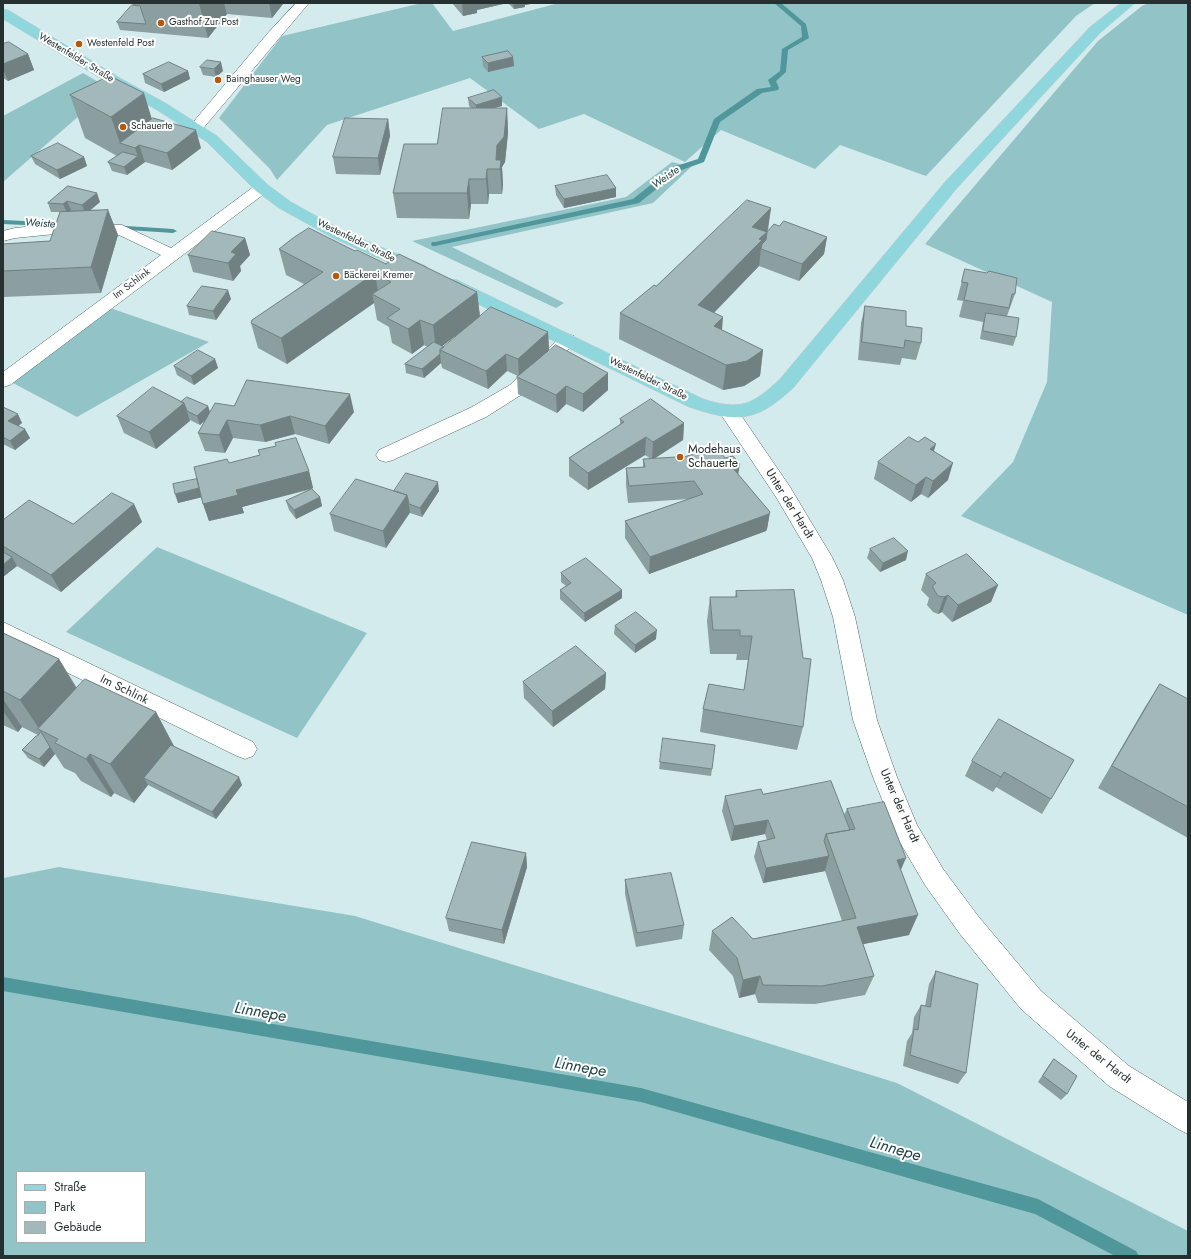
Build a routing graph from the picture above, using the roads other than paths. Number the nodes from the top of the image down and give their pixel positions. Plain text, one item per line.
1 (303, 3) edge
2 (1129, 3) edge
3 (3, 13) edge
4 (196, 129) junction
5 (262, 188) junction
6 (3, 236) edge
7 (171, 254) junction
8 (568, 340) junction
9 (3, 381) edge
10 (729, 413) junction
11 (386, 455) dead end
12 (3, 631) edge
13 (245, 749) dead end
14 (1188, 1119) edge

1 - 4 street
2 - 10 main road, Westenfelder Straße
3 - 4 main road, Westenfelder Straße
4 - 5 main road, Westenfelder Straße
5 - 7 street, Im Schlink
5 - 8 main road, Westenfelder Straße
6 - 7 street
7 - 9 street, Im Schlink
8 - 10 main road, Westenfelder Straße
8 - 11 street
10 - 14 street, Unter der Hardt
12 - 13 street, Im Schlink

